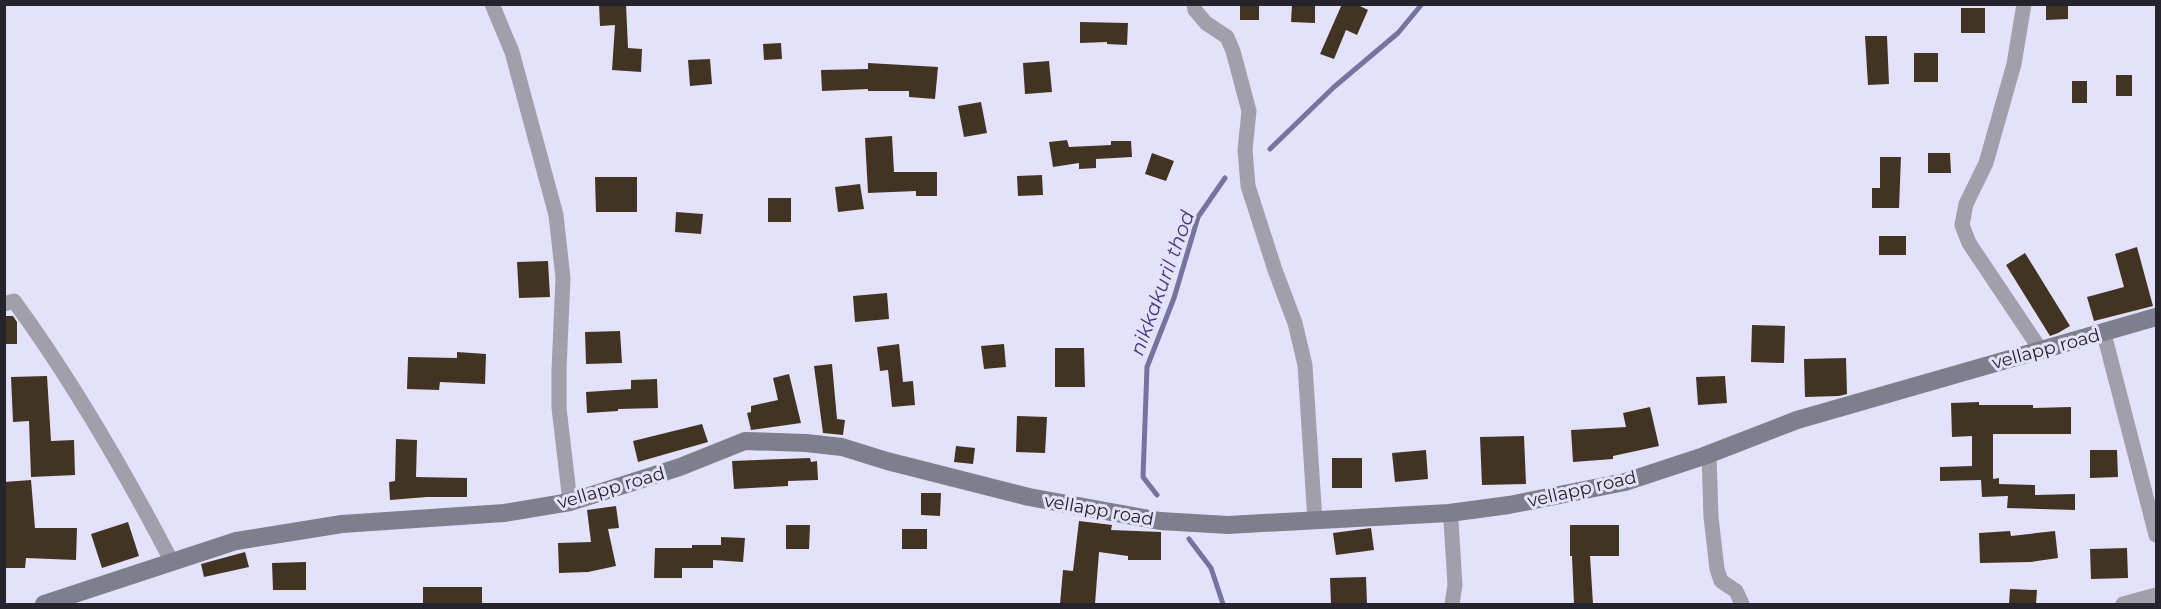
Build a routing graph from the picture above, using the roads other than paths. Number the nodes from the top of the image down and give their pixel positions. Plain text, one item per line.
1 (492, 4) edge
2 (1194, 4) edge
3 (2024, 4) edge
4 (4, 304) edge
5 (2157, 317) edge
6 (2104, 334) junction
7 (2040, 349) junction
8 (1709, 454) junction
9 (570, 502) junction
10 (1449, 513) junction
11 (1315, 521) junction
12 (2157, 535) edge
13 (172, 562) junction
14 (2157, 595) edge
15 (44, 604) edge
16 (1452, 604) edge
17 (1742, 604) edge
18 (2123, 604) edge

1 - 9 street
2 - 11 street
3 - 7 street
4 - 13 street
5 - 6 main road, vellapp road
6 - 7 main road, vellapp road
6 - 12 street
7 - 8 main road, vellapp road
8 - 10 main road, vellapp road
8 - 17 street
9 - 11 main road, vellapp road
9 - 13 main road, vellapp road
10 - 11 main road, vellapp road
10 - 16 street
13 - 15 main road, vellapp road
14 - 18 street

